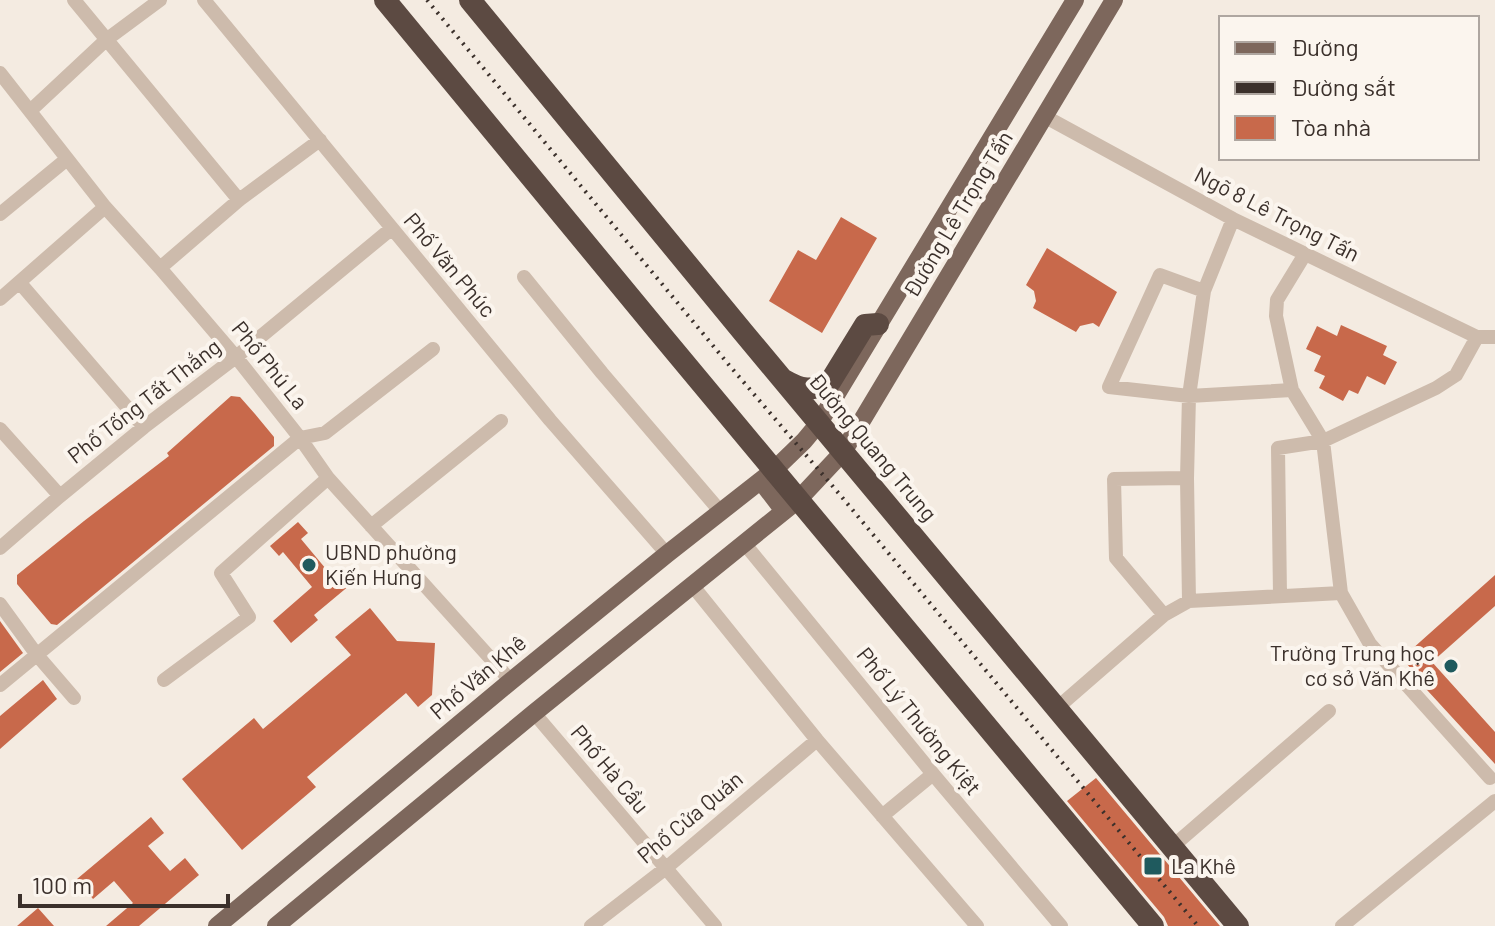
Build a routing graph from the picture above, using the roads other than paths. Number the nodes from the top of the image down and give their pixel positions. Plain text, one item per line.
1 (74, 0) edge
2 (160, 0) edge
3 (204, 0) edge
4 (385, 0) edge
5 (470, 0) edge
6 (1075, 0) edge
7 (1114, 0) edge
8 (106, 40) junction
9 (0, 73) edge
10 (30, 111) junction
11 (1044, 116) junction
12 (320, 140) junction
13 (67, 159) junction
14 (239, 200) junction
15 (105, 207) junction
16 (0, 214) edge
17 (1233, 219) junction
18 (391, 229) junction
19 (1305, 254) junction
20 (160, 268) junction
21 (524, 277) dead end
22 (20, 283) junction
23 (1204, 291) junction
24 (0, 299) edge
25 (878, 324) junction
26 (1477, 337) junction
27 (1495, 337) edge
28 (433, 349) dead end
29 (236, 357) junction
30 (781, 378) junction
31 (1292, 390) junction
32 (1189, 396) junction
33 (831, 403) junction
34 (501, 421) dead end
35 (819, 423) junction
36 (859, 424) junction
37 (144, 427) junction
38 (0, 429) edge
39 (300, 438) junction
40 (1323, 441) junction
41 (843, 452) junction
42 (767, 475) junction
43 (328, 478) junction
44 (1187, 478) junction
45 (60, 496) junction
46 (791, 506) junction
47 (720, 511) junction
48 (371, 526) junction
49 (744, 543) junction
50 (0, 548) edge
51 (667, 554) junction
52 (692, 585) junction
53 (1341, 593) junction
54 (1280, 595) junction
55 (1189, 601) junction
56 (0, 604) edge
57 (1164, 615) junction
58 (37, 655) junction
59 (164, 680) dead end
60 (511, 681) junction
61 (0, 685) edge
62 (74, 698) dead end
63 (1057, 708) junction
64 (1329, 711) dead end
65 (534, 713) junction
66 (817, 740) junction
67 (933, 774) junction
68 (1490, 778) dead end
69 (1495, 801) edge
70 (882, 816) junction
71 (1172, 847) junction
72 (666, 868) junction
73 (280, 925) edge
74 (217, 926) edge
75 (591, 926) edge
76 (715, 926) edge
77 (977, 926) edge
78 (1061, 926) edge
79 (1153, 926) edge
80 (1238, 926) edge
81 (1342, 926) edge

1 - 8 street
2 - 8 street
3 - 12 street, Phố Văn Phúc
4 - 42 highway
5 - 30 highway, Đường Quang Trung
6 - 25 main road, Đường Lê Trọng Tấn
7 - 11 main road, Đường Lê Trọng Tấn
8 - 10 street
8 - 14 street
9 - 10 street, Phố Phú La
10 - 13 street, Phố Phú La
11 - 17 street, Ngõ 8 Lê Trọng Tấn
11 - 36 main road, Đường Lê Trọng Tấn
12 - 14 street
12 - 18 street, Phố Văn Phúc
13 - 15 street, Phố Phú La
13 - 16 street
14 - 20 street
15 - 20 street, Phố Phú La
15 - 22 street
17 - 19 street, Ngõ 8 Lê Trọng Tấn
17 - 23 street
18 - 29 street, Phố Tống Tất Thắng
18 - 51 street, Phố Văn Phúc
19 - 26 street, Ngõ 8 Lê Trọng Tấn
19 - 31 street
20 - 29 street, Phố Phú La
21 - 47 street
22 - 24 street
22 - 37 street
23 - 32 street
23 - 32 street
25 - 30 highway
25 - 33 main road, Đường Lê Trọng Tấn
26 - 27 street, Ngõ 8 Lê Trọng Tấn
26 - 40 street
28 - 39 street
29 - 37 street, Phố Tống Tất Thắng
29 - 39 street, Phố Phú La
30 - 35 highway, Đường Quang Trung
31 - 32 street
31 - 40 street
32 - 44 street
33 - 35 main road, Đường Lê Trọng Tấn
33 - 36 main road
34 - 48 street
35 - 41 highway, Đường Quang Trung
35 - 42 main road, Đường Lê Trọng Tấn
36 - 41 main road, Đường Lê Trọng Tấn
37 - 45 street, Phố Tống Tất Thắng
38 - 45 street
39 - 43 street, Phố Phú La
39 - 58 street
40 - 53 street
40 - 54 street
41 - 46 main road, Đường Lê Trọng Tấn
41 - 63 highway, Đường Quang Trung
42 - 46 highway
42 - 47 main road, Phố Văn Khê
43 - 48 street, Phố Phú La
43 - 59 street
44 - 55 street
44 - 57 street
45 - 50 street, Phố Tống Tất Thắng
46 - 49 main road
46 - 79 highway
47 - 51 main road, Phố Văn Khê
48 - 60 street, Phố Phú La
49 - 52 main road
49 - 67 street, Phố Lý Thường Kiệt
51 - 60 main road, Phố Văn Khê
52 - 65 main road
52 - 66 street
53 - 54 street
53 - 68 street
54 - 55 street
55 - 57 street
56 - 58 street
57 - 63 street
58 - 61 street
58 - 62 street
60 - 74 main road, Phố Văn Khê
63 - 71 highway, Đường Quang Trung
64 - 71 street
65 - 72 street, Phố Hà Cầu
65 - 73 main road
66 - 70 street
66 - 72 street, Phố Cửa Quán
67 - 70 street
67 - 78 street, Phố Lý Thường Kiệt
69 - 81 street
70 - 77 street
71 - 80 highway, Đường Quang Trung
72 - 75 street, Phố Cửa Quán
72 - 76 street, Phố Hà Cầu

